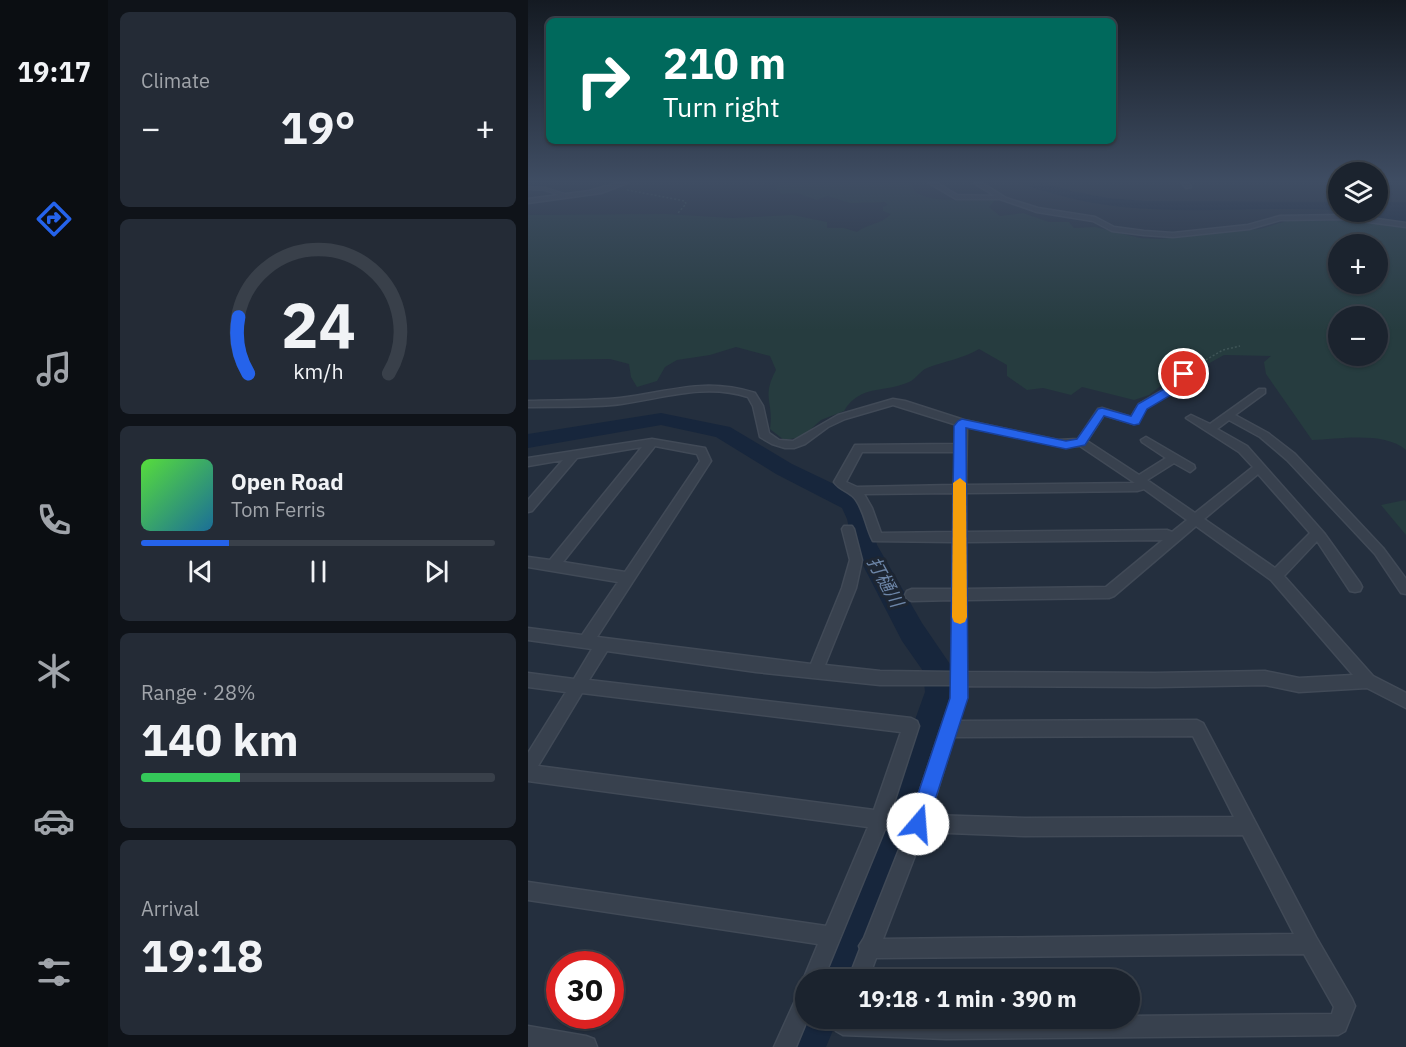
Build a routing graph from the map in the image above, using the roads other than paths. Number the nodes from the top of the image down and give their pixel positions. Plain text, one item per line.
1 (1135, 232) edge
2 (1191, 232) edge
3 (1184, 374) road end
4 (1262, 391) dead end
5 (528, 404) edge
6 (1229, 416) junction
7 (1191, 418) dead end
8 (962, 423) junction
9 (1210, 429) junction
10 (1146, 440) dead end
11 (652, 442) junction
12 (1081, 442) junction
13 (960, 448) junction
14 (575, 453) junction
15 (1173, 458) junction
16 (528, 462) edge
17 (1190, 468) dead end
18 (1260, 469) junction
19 (1142, 482) junction
20 (960, 489) junction
21 (856, 492) junction
22 (528, 508) edge
23 (1194, 521) junction
24 (848, 529) dead end
25 (1320, 536) junction
26 (960, 538) junction
27 (1174, 538) junction
28 (528, 562) edge
29 (553, 566) junction
30 (1276, 576) junction
31 (628, 578) junction
32 (1355, 587) dead end
33 (1406, 589) edge
34 (912, 595) dead end
35 (959, 595) junction
36 (528, 634) edge
37 (586, 641) junction
38 (604, 644) junction
39 (815, 671) junction
40 (528, 680) edge
41 (955, 680) junction
42 (1368, 681) junction
43 (578, 685) junction
44 (1406, 701) edge
45 (950, 729) junction
46 (528, 768) edge
47 (528, 773) edge
48 (884, 820) junction
49 (912, 824) junction
50 (1248, 826) junction
51 (528, 891) edge
52 (831, 936) junction
53 (1309, 944) junction
54 (869, 946) junction
55 (818, 969) edge
56 (862, 969) edge
57 (795, 1024) edge
58 (1140, 1026) edge
59 (528, 1037) edge
60 (586, 1047) edge
61 (785, 1047) edge

1 - 2 street
3 - 12 street
4 - 6 street
5 - 8 street
6 - 9 street
6 - 33 street
7 - 9 street
8 - 12 street
8 - 13 street
9 - 18 street
10 - 15 street
11 - 14 street
11 - 29 street
11 - 31 street
12 - 19 street
13 - 20 street
13 - 21 street
14 - 16 street
14 - 22 street
15 - 17 street
15 - 19 street
18 - 23 street
18 - 25 street
19 - 20 street
19 - 23 street
20 - 21 street
20 - 26 street
21 - 26 street
23 - 27 street
23 - 30 street
24 - 39 street
25 - 30 street
25 - 32 street
26 - 27 street
26 - 35 street
27 - 35 street
28 - 29 street
29 - 31 street
30 - 42 street
31 - 37 street
34 - 35 street
35 - 41 street
36 - 37 street
37 - 38 street
38 - 39 street
38 - 43 street
39 - 41 street
40 - 43 street
41 - 42 street
41 - 45 street
42 - 44 street
43 - 46 street
43 - 48 street
45 - 49 street
45 - 50 street
47 - 48 street
48 - 49 street
48 - 52 street
49 - 50 street
49 - 54 street
50 - 53 street
51 - 52 street
52 - 55 street
53 - 54 street
53 - 58 street
54 - 56 street
57 - 61 street
59 - 60 street

